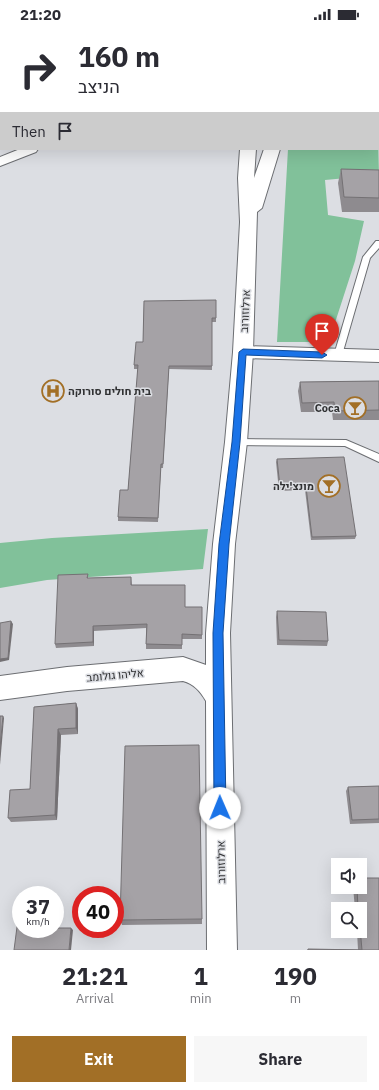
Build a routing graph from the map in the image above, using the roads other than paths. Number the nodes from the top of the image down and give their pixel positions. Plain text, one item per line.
1 (29, 150) edge
2 (248, 150) edge
3 (272, 150) edge
4 (0, 162) edge
5 (249, 222) junction
6 (379, 243) edge
7 (243, 352) junction
8 (338, 355) junction
9 (379, 356) edge
10 (236, 442) junction
11 (379, 458) edge
12 (218, 633) junction
13 (183, 669) junction
14 (0, 688) edge
15 (218, 698) junction
16 (222, 950) edge

1 - 4 street
2 - 5 street, ארלוזורוב
3 - 5 street, ארלוזורוב
5 - 7 street, ארלוזורוב
6 - 8 lane
7 - 8 street
7 - 10 street, ארלוזורוב
8 - 9 street
10 - 11 lane
10 - 12 street, ארלוזורוב
12 - 13 street
12 - 15 street, ארלוזורוב
13 - 14 street, אליהו גולומב
13 - 15 street, אליהו גולומב
15 - 16 street, ארלוזורוב

